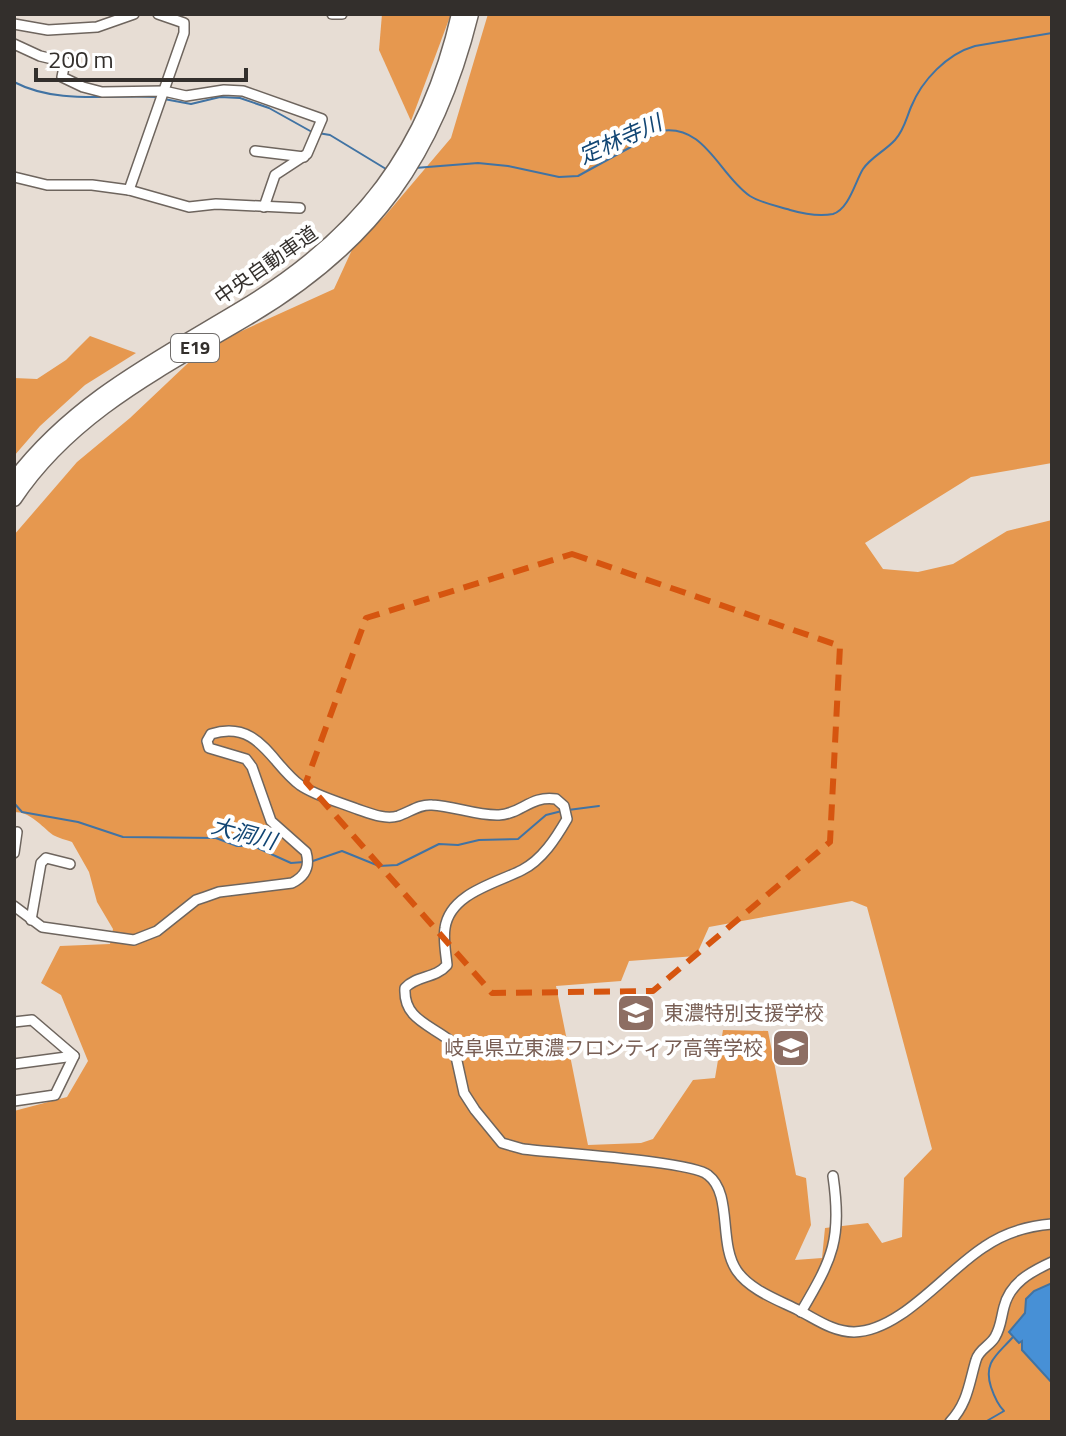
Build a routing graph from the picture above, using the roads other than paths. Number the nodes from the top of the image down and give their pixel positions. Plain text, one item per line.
1 (134, 14) edge
2 (158, 14) edge
3 (332, 14) edge
4 (342, 14) edge
5 (459, 14) edge
6 (471, 14) edge
7 (14, 24) edge
8 (14, 44) edge
9 (164, 91) junction
10 (424, 131) junction
11 (255, 151) dead end
12 (304, 157) junction
13 (14, 177) edge
14 (129, 190) junction
15 (380, 201) junction
16 (264, 207) junction
17 (300, 208) dead end
18 (14, 480) edge
19 (14, 499) edge
20 (17, 832) dead end
21 (14, 853) edge
22 (70, 864) dead end
23 (14, 906) edge
24 (31, 920) junction
25 (14, 1022) edge
26 (74, 1056) junction
27 (14, 1064) edge
28 (14, 1101) edge
29 (833, 1176) dead end
30 (1052, 1224) edge
31 (1052, 1262) edge
32 (801, 1312) junction
33 (950, 1422) edge

1 - 7 street
2 - 9 street
3 - 4 street
5 - 10 highway, 中央自動車道 / E19
6 - 10 highway, 中央自動車道 / E19
8 - 9 street
9 - 12 street
9 - 14 street
10 - 15 highway, 中央自動車道 / E19
11 - 12 street
12 - 16 street
13 - 14 street
14 - 16 street
15 - 18 highway, 中央自動車道 / E19
15 - 19 highway, 中央自動車道 / E19
16 - 17 street
20 - 21 street
22 - 24 street
23 - 24 street
24 - 32 street
25 - 26 street
26 - 27 street
26 - 28 street
29 - 32 street
30 - 32 street
31 - 33 street

